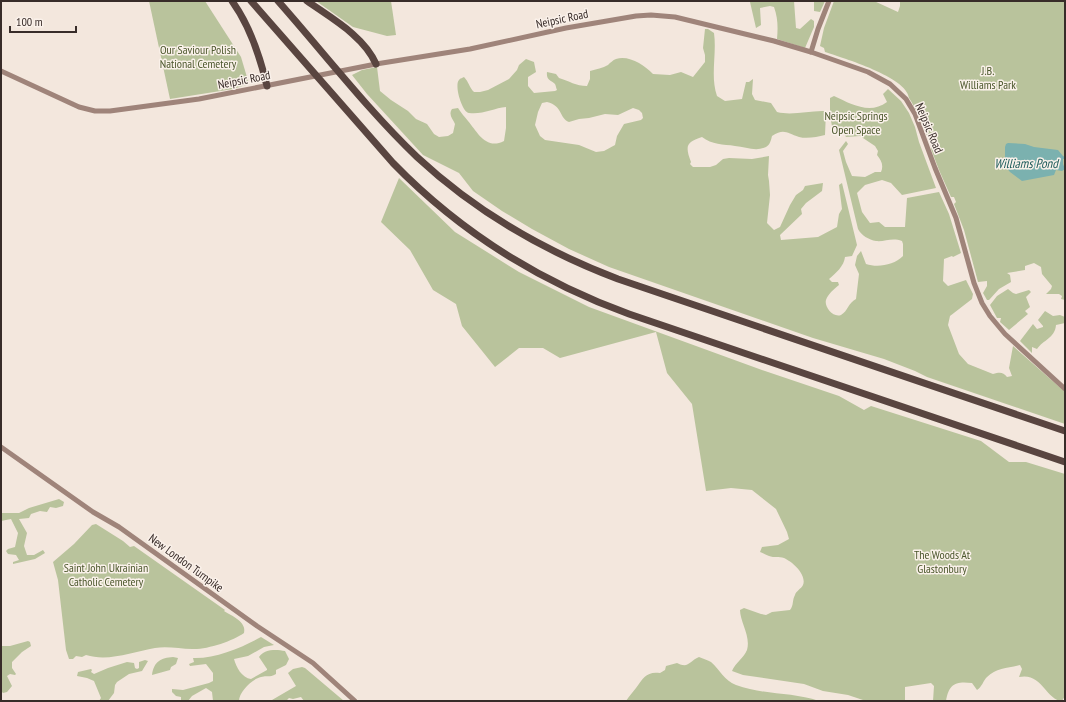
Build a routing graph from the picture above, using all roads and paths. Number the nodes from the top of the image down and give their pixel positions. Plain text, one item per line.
1 (232, 1) edge
2 (251, 1) edge
3 (278, 1) edge
4 (307, 1) edge
5 (828, 1) edge
6 (811, 52) junction
7 (376, 64) junction
8 (1, 71) edge
9 (267, 86) junction
10 (1065, 389) edge
11 (1065, 431) edge
12 (1, 447) edge
13 (1065, 462) edge
14 (355, 701) edge

1 - 9 highway
2 - 13 highway
3 - 11 highway
4 - 7 highway
5 - 6 street
6 - 7 street, Neipsic Road
6 - 10 street, Neipsic Road
7 - 9 street, Neipsic Road
8 - 9 street, Neipsic Road
12 - 14 street, New London Turnpike

